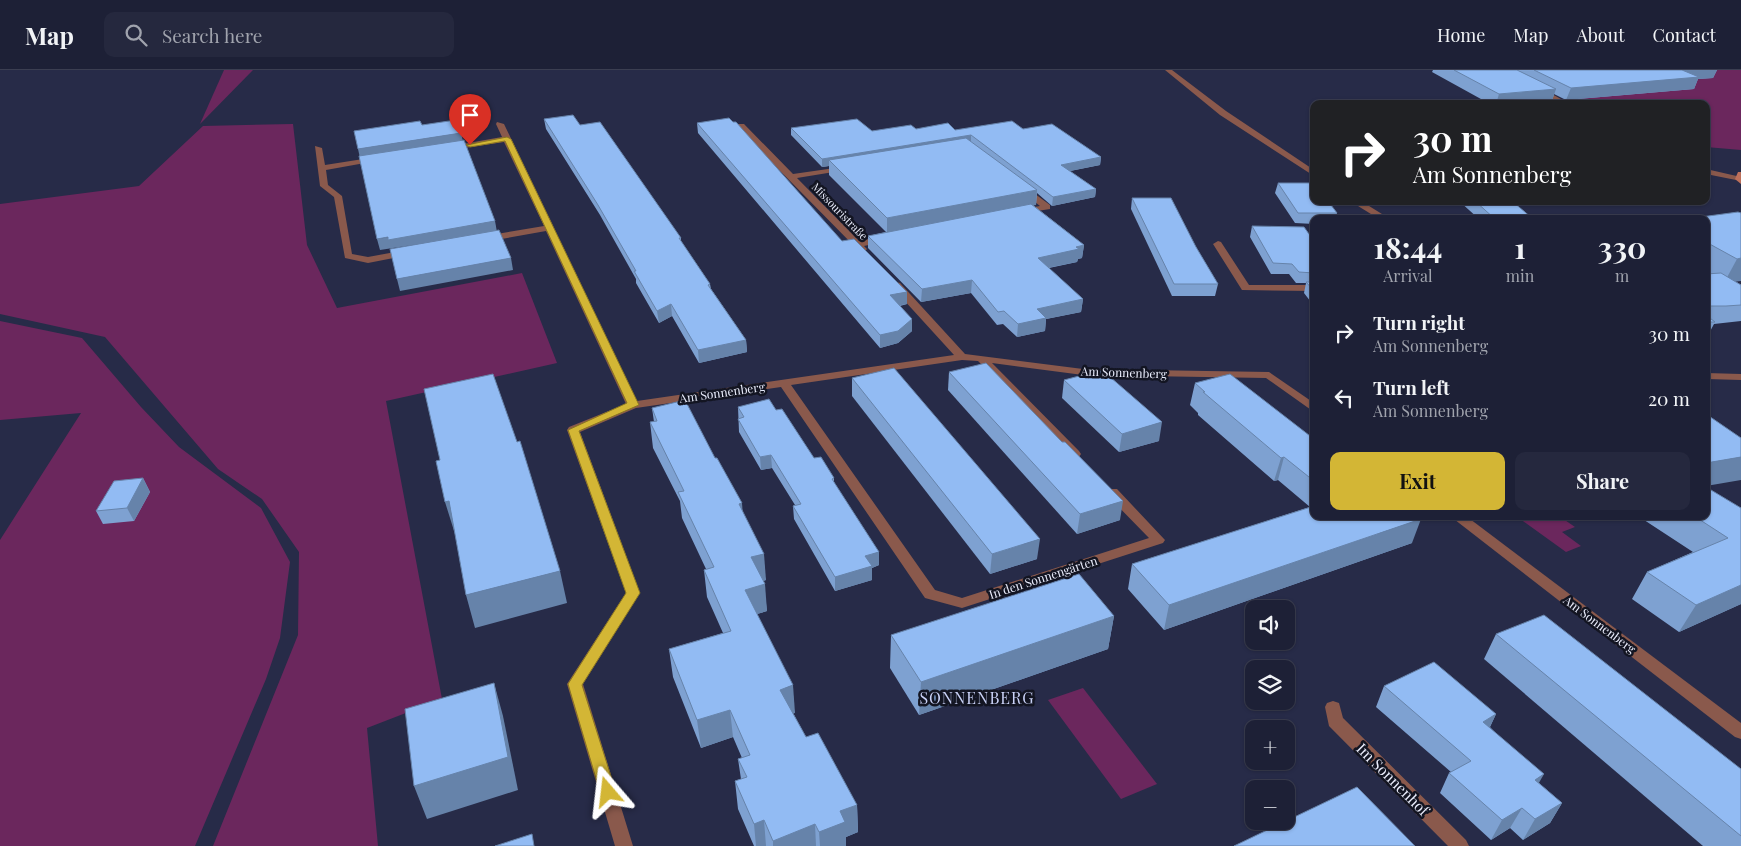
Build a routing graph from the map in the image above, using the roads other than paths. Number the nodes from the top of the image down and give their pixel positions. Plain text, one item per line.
1 (1168, 70) edge
2 (1529, 85) edge
3 (1559, 100) edge
4 (500, 124) dead end
5 (741, 126) edge
6 (507, 139) junction
7 (318, 148) dead end
8 (439, 150) edge
9 (390, 157) edge
10 (854, 166) edge
11 (321, 168) junction
12 (1310, 171) edge
13 (1710, 172) edge
14 (791, 177) junction
15 (1740, 178) edge
16 (1017, 184) edge
17 (1361, 205) edge
18 (1010, 214) edge
19 (1379, 215) edge
20 (549, 228) junction
21 (895, 236) edge
22 (476, 241) edge
23 (857, 244) junction
24 (1218, 244) dead end
25 (417, 252) edge
26 (870, 258) edge
27 (890, 278) edge
28 (1310, 288) edge
29 (962, 357) junction
30 (981, 358) junction
31 (1710, 376) edge
32 (1741, 377) edge
33 (784, 383) junction
34 (633, 405) junction
35 (1310, 406) edge
36 (1085, 464) edge
37 (1106, 486) edge
38 (1463, 520) edge
39 (1333, 708) dead end
40 (1741, 732) edge
41 (624, 846) edge
42 (1460, 846) edge

1 - 12 street
2 - 3 street
4 - 6 street
5 - 14 street, Missouristraße
6 - 8 street
6 - 20 street
7 - 11 street
9 - 11 street
10 - 14 street
11 - 25 street
13 - 15 street
14 - 23 street, Missouristraße
16 - 18 street
17 - 19 street
20 - 22 street
20 - 34 street
21 - 23 street
23 - 26 street, Missouristraße
24 - 28 street
27 - 29 street
29 - 30 street, Am Sonnenberg
29 - 33 street, Am Sonnenberg
30 - 35 street, Am Sonnenberg
30 - 36 street
31 - 32 street
33 - 34 street, Am Sonnenberg
33 - 37 street, In den Sonnengärten
34 - 41 street, Am Sonnenberg
38 - 40 street, Am Sonnenberg
39 - 42 street, Im Sonnenhof

